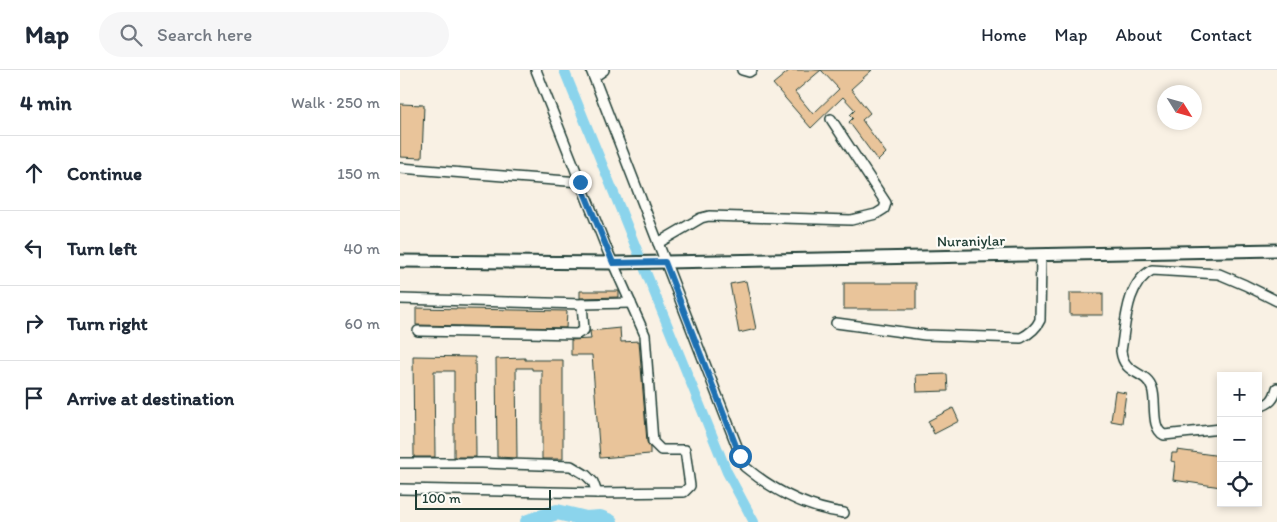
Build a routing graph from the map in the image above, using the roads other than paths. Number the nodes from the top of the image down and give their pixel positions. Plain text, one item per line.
1 (536, 70) edge
2 (604, 70) edge
3 (742, 70) edge
4 (752, 70) edge
5 (593, 73) edge
6 (831, 119) dead end
7 (400, 168) edge
8 (580, 182) junction
9 (658, 243) junction
10 (1277, 250) edge
11 (1041, 255) junction
12 (400, 261) edge
13 (665, 262) junction
14 (613, 263) junction
15 (400, 299) edge
16 (1277, 301) edge
17 (631, 303) junction
18 (582, 304) junction
19 (836, 323) dead end
20 (418, 331) dead end
21 (1277, 388) edge
22 (1262, 406) edge
23 (1217, 429) edge
24 (400, 463) edge
25 (400, 489) edge
26 (596, 493) junction
27 (844, 513) dead end

1 - 8 street
2 - 5 street
3 - 4 street
5 - 9 street
6 - 9 street
7 - 8 street
8 - 14 street
9 - 13 street
10 - 11 main road, Nuraniylar
11 - 13 main road, Nuraniylar
11 - 19 street
12 - 14 main road, Nuraniylar
13 - 14 main road, Nuraniylar
13 - 27 street
14 - 17 street
15 - 18 street
16 - 23 street
17 - 18 street
17 - 26 street
18 - 20 street
21 - 22 street
24 - 26 street
25 - 26 street

